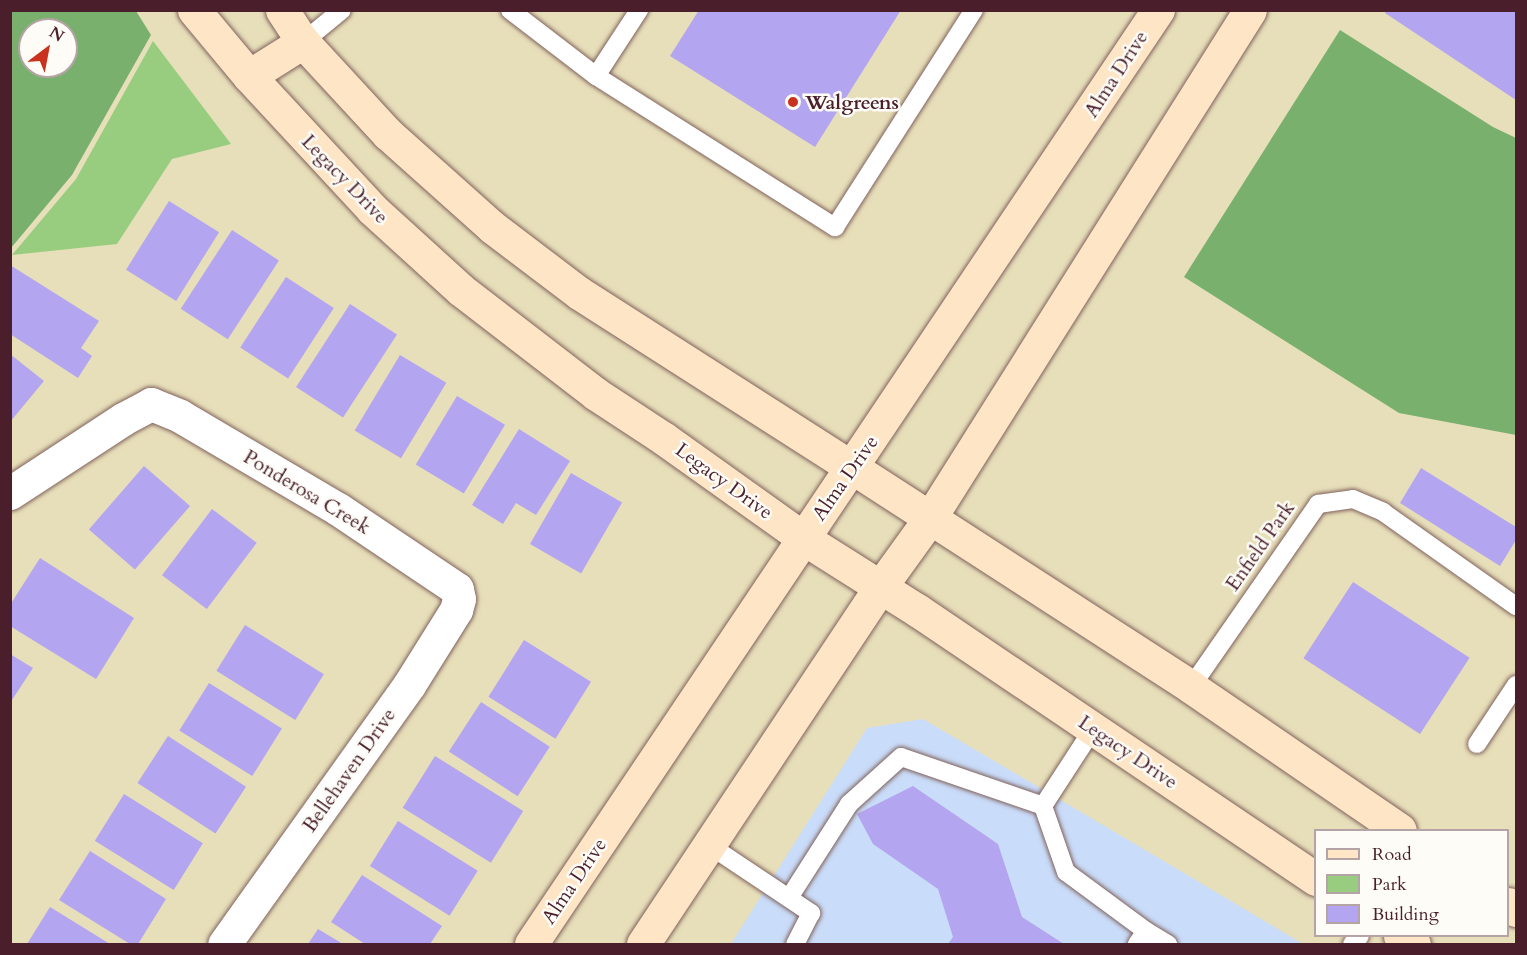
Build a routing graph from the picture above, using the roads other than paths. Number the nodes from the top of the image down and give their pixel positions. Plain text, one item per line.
1 (194, 10) edge
2 (282, 10) edge
3 (342, 10) edge
4 (510, 10) edge
5 (639, 10) edge
6 (974, 10) edge
7 (1158, 10) edge
8 (1250, 10) edge
9 (303, 42) junction
10 (249, 76) junction
11 (596, 76) junction
12 (854, 468) junction
13 (10, 494) edge
14 (930, 518) junction
15 (803, 538) junction
16 (881, 586) junction
17 (457, 589) joint
18 (1516, 606) edge
19 (1516, 685) edge
20 (1191, 687) junction
21 (1093, 729) junction
22 (1477, 744) dead end
23 (1043, 806) junction
24 (1397, 829) edge
25 (709, 845) junction
26 (1314, 878) edge
27 (789, 898) junction
28 (1142, 938) edge
29 (225, 945) edge
30 (531, 945) edge
31 (643, 945) edge
32 (795, 945) edge
33 (1168, 945) edge

1 - 10 main road, Legacy Drive
2 - 9 main road
3 - 9 lane
4 - 11 lane
5 - 11 lane
6 - 11 lane
7 - 12 main road, Alma Drive
8 - 14 main road
9 - 10 main road
9 - 12 main road
10 - 15 main road, Legacy Drive
12 - 14 main road
12 - 15 main road, Alma Drive
13 - 17 street, Ponderosa Creek
14 - 16 main road
14 - 20 main road
15 - 16 main road, Legacy Drive
15 - 30 main road, Alma Drive
16 - 21 main road, Legacy Drive
16 - 25 main road
17 - 29 street, Bellehaven Drive
18 - 20 lane, Enfield Park
19 - 22 lane
20 - 24 main road
21 - 23 lane
21 - 26 main road, Legacy Drive
23 - 27 lane
23 - 28 lane
25 - 27 lane
25 - 31 main road
27 - 32 lane
28 - 33 lane

